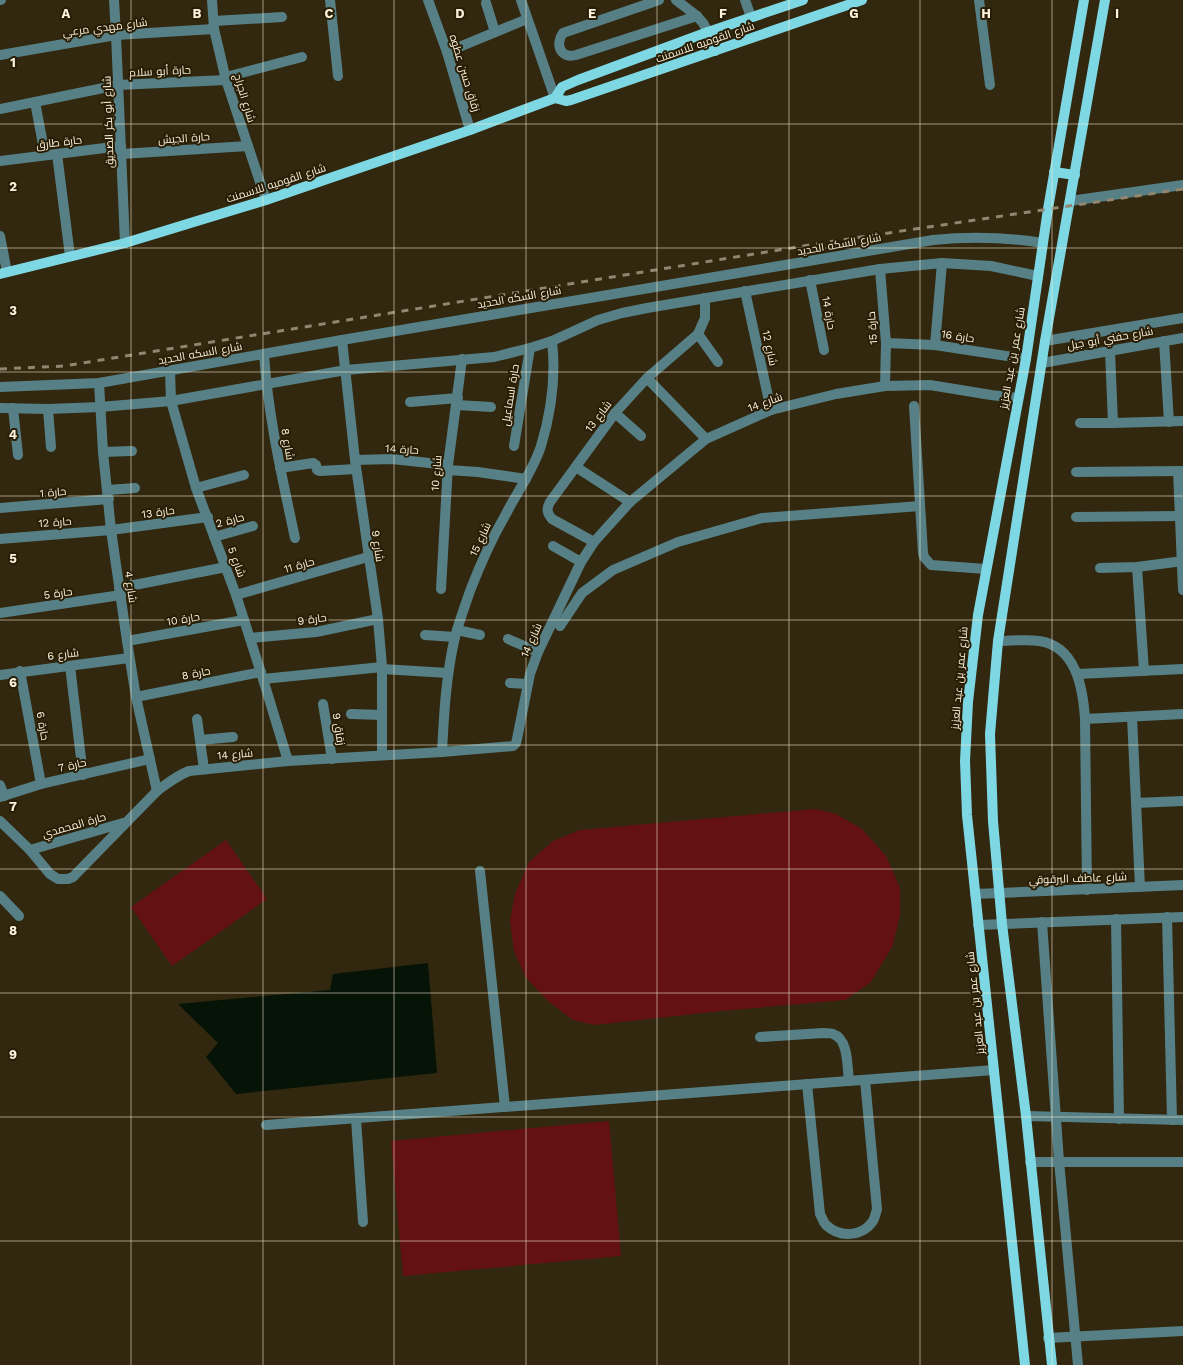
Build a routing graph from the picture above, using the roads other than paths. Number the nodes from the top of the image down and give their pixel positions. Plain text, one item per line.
1 (114, 0) edge
2 (212, 0) edge
3 (330, 0) edge
4 (428, 0) edge
5 (521, 0) edge
6 (659, 0) edge
7 (676, 0) edge
8 (745, 0) edge
9 (803, 0) edge
10 (862, 0) edge
11 (979, 0) edge
12 (1084, 0) edge
13 (1104, 0) edge
14 (486, 3) dead end
15 (697, 16) junction
16 (282, 17) dead end
17 (751, 17) junction
18 (527, 19) junction
19 (214, 25) junction
20 (495, 32) junction
21 (708, 32) junction
22 (116, 35) junction
23 (715, 51) junction
24 (447, 52) junction
25 (0, 55) edge
26 (302, 56) dead end
27 (338, 76) dead end
28 (226, 79) junction
29 (118, 85) junction
30 (990, 85) dead end
31 (555, 98) junction
32 (35, 102) junction
33 (0, 109) edge
34 (470, 130) junction
35 (248, 146) junction
36 (121, 150) junction
37 (57, 154) junction
38 (45, 155) junction
39 (0, 161) edge
40 (1054, 172) junction
41 (1075, 175) junction
42 (1183, 185) edge
43 (266, 200) junction
44 (1070, 201) junction
45 (0, 236) edge
46 (1043, 242) junction
47 (125, 243) junction
48 (70, 256) junction
49 (942, 263) junction
50 (880, 269) junction
51 (4, 273) edge
52 (1038, 276) junction
53 (810, 280) junction
54 (745, 291) junction
55 (705, 298) junction
56 (1183, 318) edge
57 (698, 334) junction
58 (1183, 338) edge
59 (342, 340) junction
60 (552, 341) junction
61 (1045, 341) junction
62 (1164, 341) junction
63 (886, 343) junction
64 (935, 345) junction
65 (530, 348) junction
66 (824, 350) dead end
67 (1110, 351) junction
68 (264, 354) junction
69 (462, 359) junction
70 (1026, 359) junction
71 (718, 362) dead end
72 (1042, 363) junction
73 (346, 370) junction
74 (170, 371) junction
75 (647, 378) junction
76 (99, 383) junction
77 (266, 383) junction
78 (884, 386) junction
79 (0, 387) edge
80 (1018, 398) junction
81 (171, 400) junction
82 (410, 402) dead end
83 (457, 402) junction
84 (914, 406) dead end
85 (100, 407) junction
86 (491, 407) dead end
87 (0, 408) edge
88 (13, 408) junction
89 (48, 409) junction
90 (771, 410) junction
91 (615, 412) junction
92 (1183, 421) edge
93 (1080, 422) dead end
94 (1169, 422) junction
95 (1113, 423) junction
96 (641, 436) dead end
97 (706, 439) junction
98 (514, 446) dead end
99 (51, 447) dead end
100 (132, 451) dead end
101 (103, 452) junction
102 (18, 455) dead end
103 (356, 464) junction
104 (576, 467) junction
105 (280, 468) junction
106 (448, 468) junction
107 (1181, 471) edge
108 (1076, 472) dead end
109 (244, 475) dead end
110 (526, 479) junction
111 (135, 488) dead end
112 (196, 488) junction
113 (108, 494) junction
114 (630, 502) junction
115 (920, 506) junction
116 (0, 508) edge
117 (1180, 516) junction
118 (208, 517) junction
119 (1076, 517) dead end
120 (253, 526) dead end
121 (111, 530) junction
122 (214, 537) junction
123 (295, 538) dead end
124 (0, 539) edge
125 (594, 542) junction
126 (552, 546) dead end
127 (368, 557) junction
128 (1182, 561) edge
129 (581, 562) junction
130 (1137, 567) junction
131 (226, 568) junction
132 (1100, 568) dead end
133 (986, 569) junction
134 (441, 589) dead end
135 (1183, 590) edge
136 (120, 592) junction
137 (236, 595) junction
138 (0, 613) edge
139 (378, 619) junction
140 (244, 620) junction
141 (560, 626) dead end
142 (456, 633) junction
143 (425, 635) dead end
144 (480, 635) dead end
145 (250, 638) junction
146 (508, 639) dead end
147 (127, 641) junction
148 (998, 641) junction
149 (538, 652) junction
150 (129, 658) junction
151 (70, 666) junction
152 (382, 668) junction
153 (1183, 669) edge
154 (20, 671) junction
155 (1144, 671) junction
156 (448, 673) junction
157 (1078, 674) junction
158 (0, 675) edge
159 (262, 676) junction
160 (510, 683) dead end
161 (527, 684) junction
162 (136, 697) junction
163 (323, 704) dead end
164 (351, 714) dead end
165 (1183, 714) edge
166 (382, 715) junction
167 (1132, 717) junction
168 (197, 719) dead end
169 (1085, 720) junction
170 (233, 737) dead end
171 (200, 740) junction
172 (442, 752) junction
173 (382, 755) junction
174 (150, 759) junction
175 (332, 759) junction
176 (288, 761) junction
177 (204, 769) junction
178 (83, 774) junction
179 (41, 784) junction
180 (0, 785) edge
181 (157, 791) junction
182 (2, 796) edge
183 (1183, 801) edge
184 (1136, 803) junction
185 (0, 821) edge
186 (125, 822) junction
187 (30, 850) junction
188 (480, 871) dead end
189 (1183, 885) edge
190 (1140, 887) junction
191 (1087, 890) junction
192 (999, 893) junction
193 (975, 894) junction
194 (0, 896) edge
195 (19, 916) dead end
196 (1167, 917) junction
197 (1183, 917) edge
198 (1116, 919) junction
199 (1042, 922) junction
200 (1002, 924) junction
201 (978, 925) junction
202 (760, 1037) dead end
203 (994, 1070) junction
204 (865, 1080) junction
205 (849, 1081) junction
206 (807, 1084) junction
207 (505, 1107) junction
208 (1026, 1116) junction
209 (1056, 1117) junction
210 (356, 1119) junction
211 (1119, 1119) junction
212 (1172, 1120) junction
213 (1183, 1120) edge
214 (266, 1126) dead end
215 (1059, 1161) junction
216 (1030, 1162) junction
217 (1183, 1162) edge
218 (363, 1222) dead end
219 (1183, 1331) edge
220 (1076, 1336) junction
221 (1048, 1338) junction
222 (1025, 1365) edge
223 (1052, 1365) edge
224 (1078, 1365) edge

1 - 22 street, شارع أبو بكر الصديق
2 - 19 street, شارع الجراج
3 - 27 street
4 - 24 street, زقاق حسن عطوه
5 - 18 street
6 - 15 street
7 - 15 street
8 - 17 street
9 - 17 main road, شارع القوميه للاسمنت
10 - 23 main road, شارع القوميه للاسمنت
11 - 30 street
12 - 40 main road, شارع عمر بن عبد العزيز
13 - 41 main road
14 - 20 street
15 - 21 street
16 - 19 street, شارع مهدي مرعي
17 - 21 main road, شارع القوميه للاسمنت
18 - 20 street
18 - 31 street
19 - 22 street, شارع مهدي مرعي
19 - 28 street, شارع الجراج
20 - 24 street
21 - 23 main road
21 - 31 main road, شارع القوميه للاسمنت
22 - 25 street, شارع مهدي مرعي
22 - 29 street, شارع أبو بكر الصديق
23 - 31 main road, شارع القوميه للاسمنت
24 - 34 street, زقاق حسن عطوه
26 - 28 street, حارة أبو سلام
28 - 29 street, حارة أبو سلام
28 - 35 street, شارع الجراج
29 - 32 street, حارة أبو سلام
29 - 36 street, شارع أبو بكر الصديق
31 - 34 main road, شارع القوميه للاسمنت
32 - 33 street, حارة أبو سلام
32 - 38 street
34 - 43 main road, شارع القوميه للاسمنت
35 - 36 street, حارة الجيش
35 - 43 street, شارع الجراج
36 - 37 street, حارة طارق
36 - 47 street, شارع أبو بكر الصديق
37 - 38 street, حارة طارق
37 - 48 street
38 - 39 street, حارة طارق
40 - 41 main road
40 - 46 main road, شارع عمر بن عبد العزيز
41 - 44 main road
42 - 44 street
43 - 47 main road, شارع القوميه للاسمنت
44 - 61 main road
45 - 51 street
46 - 52 main road, شارع عمر بن عبد العزيز
46 - 59 street, شارع السكه الحديد
47 - 48 main road, شارع القوميه للاسمنت
48 - 51 main road, شارع القوميه للاسمنت
49 - 50 street
49 - 52 street
49 - 64 street
50 - 53 street
50 - 63 street, حارة 15
52 - 70 main road, شارع عمر بن عبد العزيز
53 - 54 street
53 - 66 street, حارة 14
54 - 55 street
54 - 90 street, شارع 12
55 - 57 street
55 - 60 street
56 - 61 street, شارع حفني أبو جبل
57 - 71 street
57 - 75 street, شارع 13
58 - 62 street, شارع حفني أبو جبل
59 - 68 street, شارع السكه الحديد
59 - 73 street, شارع 9
60 - 65 street
60 - 110 street, شارع 15
61 - 72 main road
62 - 67 street, شارع حفني أبو جبل
62 - 94 street
63 - 64 street, حارة 16
63 - 78 street, حارة 15
64 - 70 street, حارة 16
65 - 69 street
65 - 98 street, حارة اسماعيل
67 - 72 street, شارع حفني أبو جبل
67 - 95 street
68 - 74 street, شارع السكه الحديد
68 - 77 street, شارع 8
69 - 73 street
69 - 83 street, شارع 10
70 - 80 main road, شارع عمر بن عبد العزيز
72 - 148 main road
73 - 77 street
73 - 103 street, شارع 9
74 - 76 street, شارع السكه الحديد
74 - 81 street, شارع 5
75 - 91 street, شارع 13
75 - 97 street
76 - 79 street, شارع السكه الحديد
76 - 85 street, شارع 4
77 - 81 street
77 - 105 street, شارع 8
78 - 80 street, شارع 14
78 - 90 street, شارع 14
80 - 133 main road, شارع عمر بن عبد العزيز
81 - 85 street
81 - 112 street, شارع 5
82 - 83 street
83 - 86 street
83 - 106 street, شارع 10
84 - 115 street
85 - 89 street
85 - 101 street, شارع 4
87 - 88 street
88 - 89 street
88 - 102 street
89 - 99 street
90 - 97 street, شارع 14
91 - 96 street
91 - 104 street, شارع 13
92 - 94 street
93 - 95 street
94 - 95 street
97 - 114 street, شارع 14
100 - 101 street
101 - 113 street, شارع 4
103 - 105 street, حارة 14
103 - 106 street, حارة 14
103 - 127 street, شارع 9
104 - 114 street
104 - 125 street, شارع 13
105 - 123 street, شارع 8
106 - 110 street, حارة 14
106 - 134 street, شارع 10
107 - 108 street
107 - 117 street
109 - 112 street
110 - 142 street, شارع 15
111 - 113 street, حارة 1
112 - 118 street, شارع 5
113 - 116 street, حارة 1
113 - 121 street, شارع 4
114 - 125 street, شارع 14
115 - 133 street
115 - 141 street
117 - 119 street
117 - 128 street
118 - 121 street, حارة 13
118 - 122 street, شارع 5
120 - 122 street, حارة 2
121 - 124 street, حارة 12
121 - 136 street, شارع 4
122 - 131 street, شارع 5
125 - 129 street, شارع 14
126 - 129 street
127 - 137 street, حارة 11
127 - 139 street, شارع 9
128 - 130 street
128 - 135 street
129 - 149 street, شارع 14
130 - 132 street
130 - 155 street
131 - 136 street
131 - 137 street, شارع 5
133 - 193 main road, شارع عمر بن عبد العزيز
136 - 138 street, حارة 5
136 - 147 street, شارع 4
137 - 140 street, شارع 5
139 - 145 street, حارة 9
139 - 152 street, شارع 9
140 - 145 street, شارع 5
140 - 147 street, حارة 10
142 - 143 street
142 - 144 street
142 - 156 street, شارع 15
145 - 159 street, شارع 5
146 - 149 street
147 - 150 street, شارع 4
148 - 157 street
148 - 192 main road
149 - 161 street, شارع 14
150 - 151 street, شارع 6
150 - 162 street, شارع 4
151 - 154 street, شارع 6
151 - 178 street
152 - 156 street
152 - 159 street
152 - 166 street, شارع 9
153 - 155 street
154 - 158 street, شارع 6
154 - 179 street, حارة 6
155 - 157 street
156 - 172 street, شارع 15
157 - 169 street
159 - 162 street, حارة 8
159 - 176 street, شارع 5
160 - 161 street
161 - 172 street, شارع 14
162 - 174 street, شارع 4
163 - 175 street, زقاق 9
164 - 166 street
165 - 167 street
166 - 173 street, شارع 9
167 - 169 street
167 - 184 street
168 - 171 street
169 - 191 street
170 - 171 street
171 - 177 street
172 - 173 street, شارع 14
173 - 175 street, شارع 14
174 - 178 street, حارة 7
174 - 181 street, شارع 4
175 - 176 street, شارع 14
176 - 177 street, شارع 14
177 - 181 street, شارع 14
178 - 179 street, حارة 7
179 - 182 street, حارة 7
180 - 182 street
181 - 186 street, شارع 14
183 - 184 street
184 - 190 street
185 - 187 street
186 - 187 street, حارة المحمدي
186 - 187 street, شارع 14
188 - 207 street
189 - 190 street, شارع عاطف البرقوقي
190 - 191 street, شارع عاطف البرقوقي
191 - 192 street, شارع عاطف البرقوقي
192 - 193 street, شارع عاطف البرقوقي
192 - 200 main road
193 - 201 main road, شارع عمر بن عبد العزيز
194 - 195 street
196 - 197 street
196 - 198 street
196 - 212 street
198 - 199 street
198 - 211 street
199 - 200 street
199 - 209 street
200 - 201 street
200 - 208 main road
201 - 203 main road, شارع عمر بن عبد العزيز
202 - 205 street
203 - 204 street
203 - 222 main road, شارع عمر بن عبد العزيز
204 - 205 street
204 - 206 street
205 - 206 street
206 - 207 street
207 - 210 street
208 - 209 street
208 - 216 main road
209 - 211 street
209 - 215 street
210 - 214 street
210 - 218 street
211 - 212 street
212 - 213 street
215 - 216 street
215 - 217 street
215 - 220 street
216 - 221 main road
219 - 220 street
220 - 221 street
220 - 224 street
221 - 223 main road

